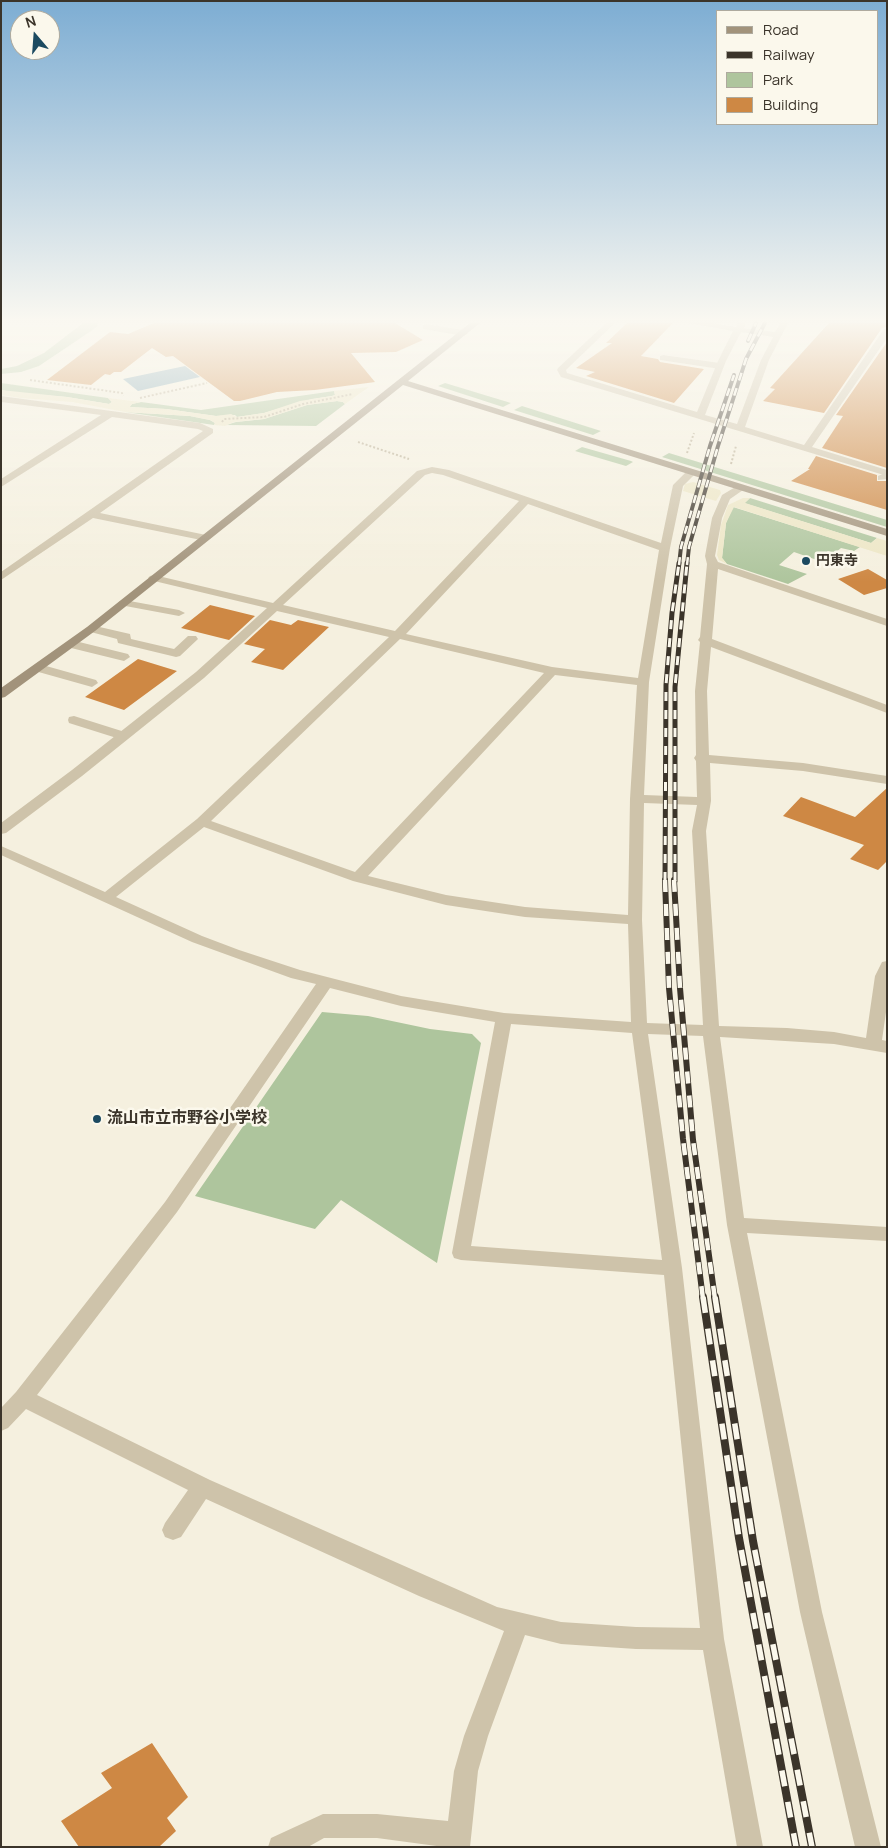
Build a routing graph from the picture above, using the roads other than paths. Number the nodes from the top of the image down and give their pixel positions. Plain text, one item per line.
1 (68, 409) edge
2 (368, 409) edge
3 (489, 409) edge
4 (678, 409) edge
5 (703, 409) edge
6 (747, 409) edge
7 (834, 409) edge
8 (110, 414) junction
9 (700, 416) junction
10 (740, 429) junction
11 (807, 448) junction
12 (691, 473) junction
13 (885, 475) edge
14 (1, 484) edge
15 (741, 488) junction
16 (526, 500) junction
17 (90, 514) junction
18 (887, 533) edge
19 (206, 538) junction
20 (665, 548) junction
21 (713, 564) junction
22 (1, 576) edge
23 (154, 578) junction
24 (124, 603) junction
25 (275, 607) junction
26 (179, 613) dead end
27 (887, 623) edge
28 (92, 629) junction
29 (399, 634) junction
30 (192, 639) dead end
31 (704, 640) junction
32 (71, 644) junction
33 (124, 657) dead end
34 (39, 668) junction
35 (552, 671) junction
36 (643, 682) junction
37 (92, 683) dead end
38 (1, 694) edge
39 (887, 709) edge
40 (74, 720) dead end
41 (123, 736) junction
42 (701, 758) junction
43 (887, 780) edge
44 (637, 799) junction
45 (704, 802) junction
46 (202, 822) junction
47 (1, 830) edge
48 (1, 850) edge
49 (358, 878) junction
50 (107, 897) junction
51 (635, 920) junction
52 (887, 966) edge
53 (326, 982) junction
54 (504, 1018) junction
55 (640, 1028) junction
56 (711, 1030) junction
57 (880, 1045) edge
58 (736, 1225) junction
59 (887, 1234) edge
60 (673, 1268) junction
61 (23, 1398) junction
62 (1, 1422) edge
63 (202, 1487) junction
64 (173, 1530) dead end
65 (518, 1623) junction
66 (713, 1639) junction
67 (457, 1841) edge
68 (280, 1847) edge
69 (750, 1847) edge
70 (868, 1847) edge

1 - 8 street
2 - 19 street
3 - 12 street
4 - 9 street
5 - 9 street
6 - 10 street
7 - 11 street
8 - 14 street
8 - 17 street
9 - 10 street
10 - 11 street
11 - 13 street
12 - 15 street
12 - 20 street
15 - 18 street
15 - 21 street
16 - 20 street
16 - 25 street
16 - 29 street
17 - 19 street
17 - 22 street
19 - 23 street
20 - 36 street
21 - 27 street
21 - 31 street
23 - 24 street
23 - 25 street
24 - 26 street
24 - 28 street
25 - 29 street
25 - 41 street
28 - 30 street
28 - 32 street
29 - 35 street
29 - 46 street
31 - 39 street
31 - 42 street
32 - 33 street
32 - 34 street
34 - 37 street
34 - 38 street
35 - 36 street
35 - 49 street
36 - 44 street
40 - 41 street
41 - 47 street
42 - 43 street
42 - 45 street
44 - 45 street
44 - 51 street
45 - 56 street
46 - 49 street
46 - 50 street
48 - 50 street
49 - 51 street
50 - 53 street
51 - 55 street
52 - 57 street
53 - 54 street
53 - 61 street
54 - 55 street
54 - 60 street
55 - 56 street
55 - 60 street
56 - 57 street
56 - 58 street
58 - 59 street
58 - 70 street
60 - 66 street
61 - 62 street
61 - 63 street
63 - 64 street
63 - 65 street
65 - 66 street
65 - 67 street
66 - 69 street
67 - 68 street

